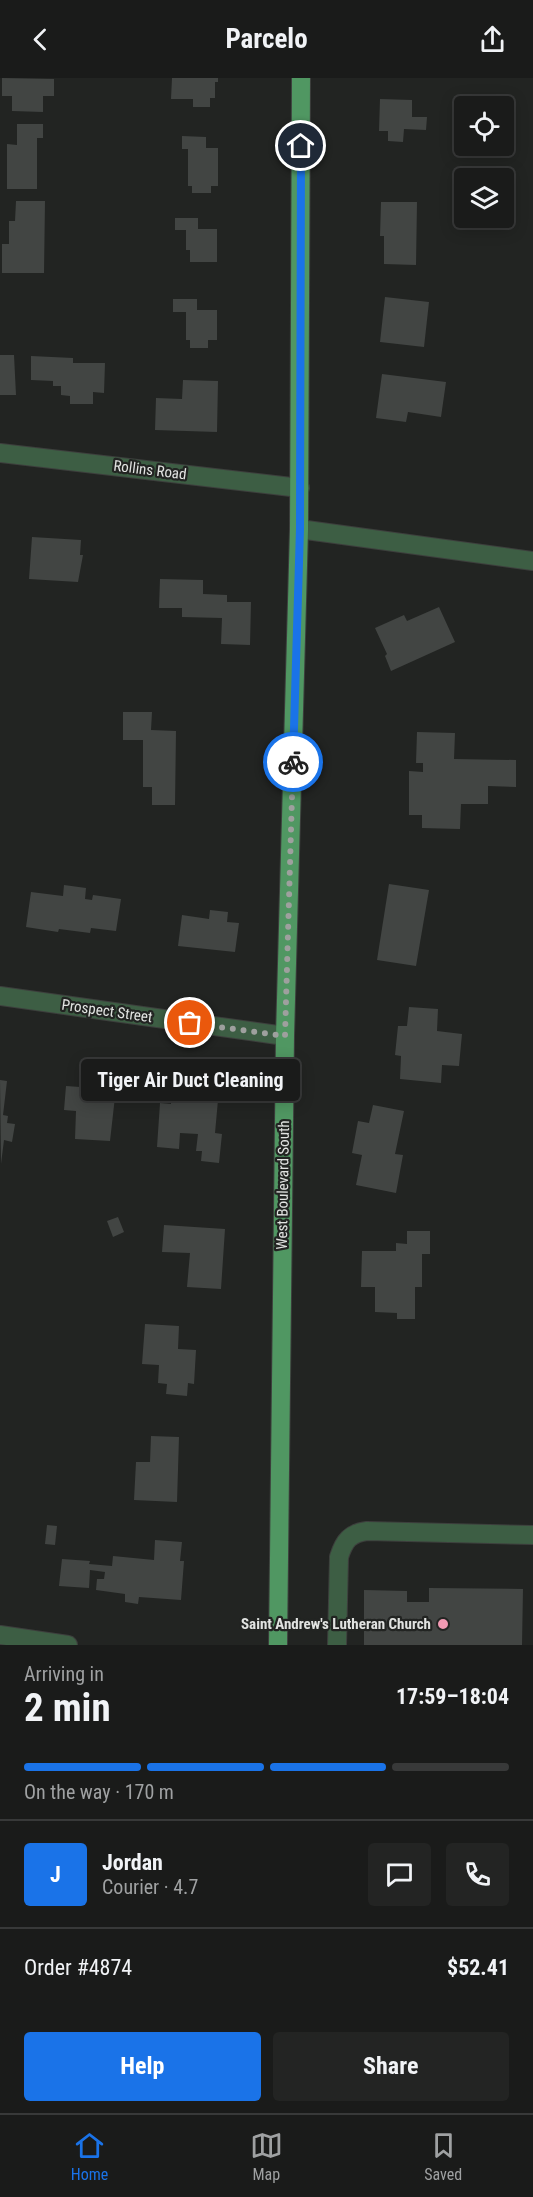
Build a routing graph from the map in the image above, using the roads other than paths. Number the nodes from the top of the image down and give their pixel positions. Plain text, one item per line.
1 (301, 78) edge
2 (0, 453) edge
3 (300, 488) junction
4 (300, 529) junction
5 (533, 561) edge
6 (0, 996) edge
7 (285, 1036) junction
8 (533, 1534) edge
9 (0, 1635) edge
10 (68, 1645) edge
11 (278, 1645) edge
12 (337, 1645) edge

1 - 3 main road, West Boulevard South
2 - 3 street, Rollins Road
3 - 4 main road, West Boulevard South
4 - 5 street
4 - 7 main road, West Boulevard South
6 - 7 street, Prospect Street
7 - 11 main road, West Boulevard South
8 - 12 street
9 - 10 street

